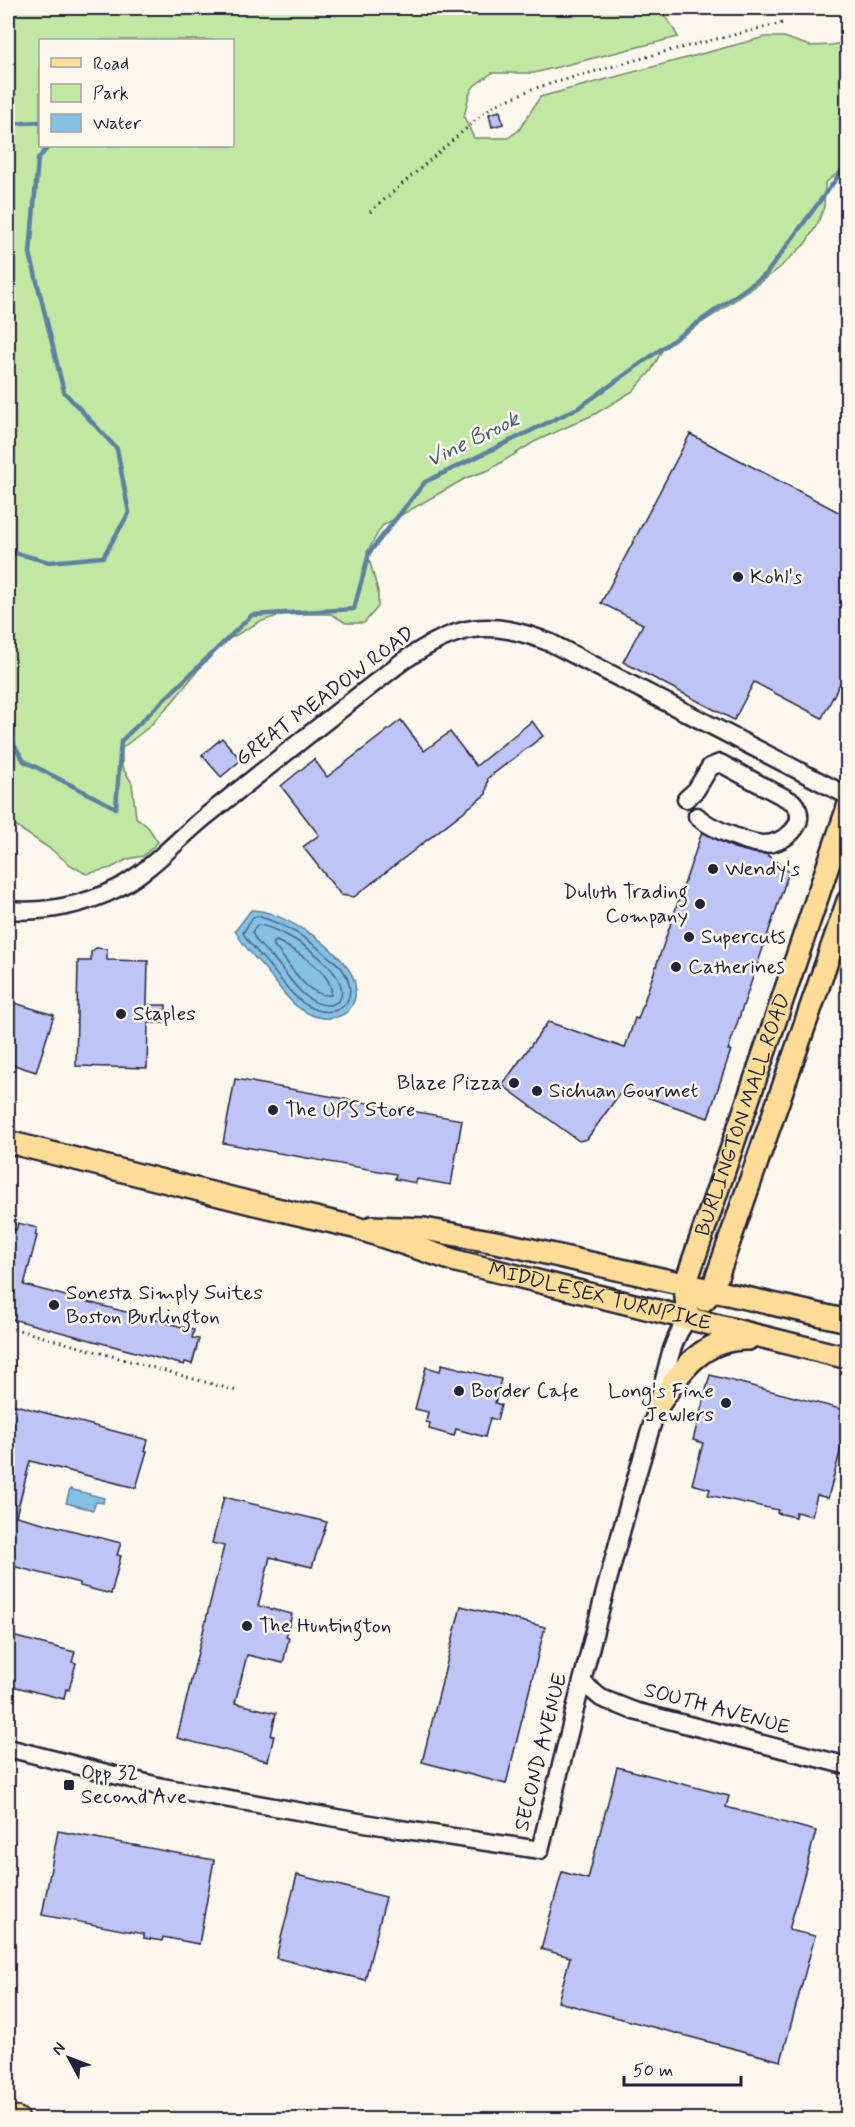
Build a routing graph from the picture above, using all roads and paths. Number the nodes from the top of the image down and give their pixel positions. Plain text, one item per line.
1 (782, 23) dead end
2 (370, 212) dead end
3 (848, 795) edge
4 (686, 799) dead end
5 (848, 807) edge
6 (697, 816) dead end
7 (848, 901) edge
8 (8, 910) edge
9 (8, 1142) edge
10 (354, 1227) junction
11 (685, 1285) junction
12 (712, 1291) junction
13 (688, 1319) junction
14 (848, 1321) edge
15 (8, 1327) edge
16 (767, 1340) junction
17 (848, 1358) edge
18 (237, 1390) dead end
19 (657, 1407) junction
20 (582, 1682) junction
21 (8, 1748) edge
22 (848, 1766) edge
23 (8, 2118) edge
24 (17, 2120) edge

1 - 2 path
3 - 8 street, GREAT MEADOW ROAD
4 - 6 street
5 - 11 main road, BURLINGTON MALL ROAD
7 - 12 main road, BURLINGTON MALL ROAD
9 - 10 main road, MIDDLESEX TURNPIKE
10 - 11 main road, MIDDLESEX TURNPIKE
10 - 13 main road, MIDDLESEX TURNPIKE
11 - 12 main road, MIDDLESEX TURNPIKE
11 - 13 main road
12 - 13 main road
12 - 14 main road, MIDDLESEX TURNPIKE
13 - 16 main road, MIDDLESEX TURNPIKE
13 - 19 street, SECOND AVENUE
15 - 18 path
16 - 17 main road, MIDDLESEX TURNPIKE
16 - 19 main road
19 - 20 street, SECOND AVENUE
20 - 21 street, SECOND AVENUE
20 - 22 street, SOUTH AVENUE
23 - 24 highway

